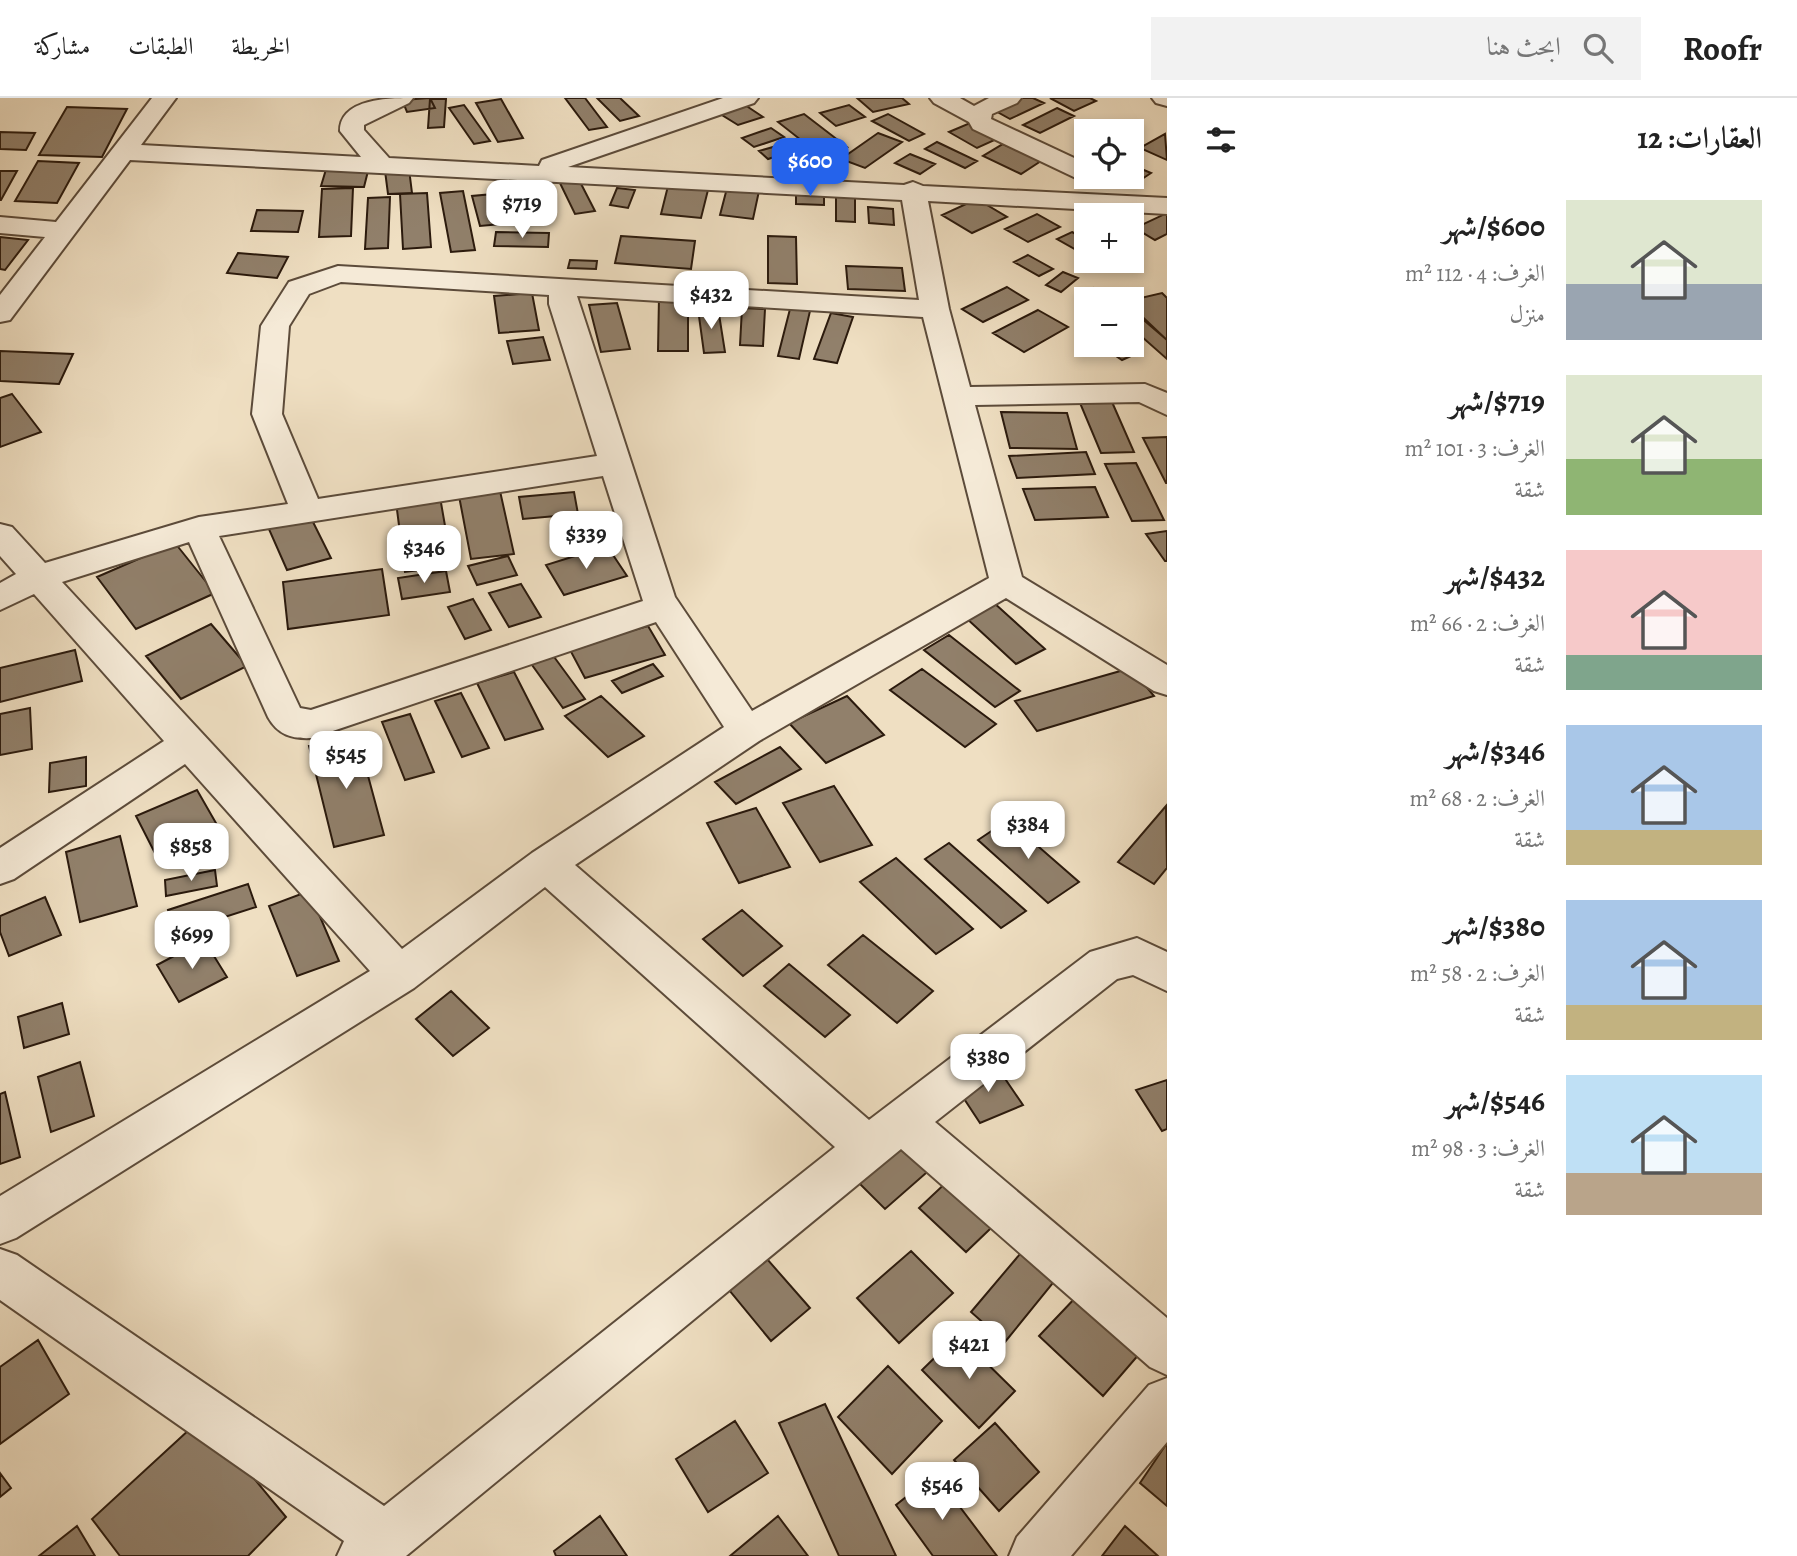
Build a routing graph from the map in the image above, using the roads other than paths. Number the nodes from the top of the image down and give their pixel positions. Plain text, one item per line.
1 (164, 98) edge
2 (401, 98) edge
3 (746, 98) edge
4 (942, 98) edge
5 (1009, 98) edge
6 (978, 117) junction
7 (124, 152) junction
8 (381, 164) junction
9 (1074, 169) edge
10 (533, 172) junction
11 (1120, 189) edge
12 (913, 190) junction
13 (1158, 205) edge
14 (0, 225) edge
15 (63, 231) junction
16 (563, 290) junction
17 (935, 309) junction
18 (0, 314) edge
19 (958, 396) junction
20 (1160, 397) edge
21 (613, 464) junction
22 (307, 512) junction
23 (199, 528) junction
24 (0, 535) edge
25 (38, 577) junction
26 (1007, 583) junction
27 (0, 598) edge
28 (664, 607) junction
29 (1167, 682) edge
30 (746, 731) junction
31 (188, 743) junction
32 (546, 864) junction
33 (0, 868) edge
34 (1167, 973) edge
35 (399, 975) junction
36 (885, 1135) junction
37 (0, 1222) edge
38 (0, 1272) edge
39 (1167, 1350) edge
40 (1167, 1403) edge
41 (374, 1547) edge
42 (1036, 1556) edge

1 - 7 street
2 - 8 street
3 - 10 street
4 - 6 street
5 - 6 street
6 - 9 street
7 - 8 street
7 - 15 street
8 - 10 street
10 - 12 street
11 - 13 street
12 - 13 street
12 - 17 street
14 - 15 street
15 - 18 street
16 - 17 street
16 - 21 street
16 - 22 street
17 - 19 street
19 - 20 street
19 - 26 street
21 - 22 street
21 - 28 street
22 - 23 street
23 - 25 street
23 - 28 street
24 - 25 street
25 - 27 street
25 - 31 street
26 - 29 street
26 - 30 street
28 - 30 street
30 - 32 street
31 - 33 street
31 - 35 street
32 - 35 street
32 - 36 street
34 - 36 street
35 - 37 street
36 - 39 street
36 - 41 street
38 - 41 street
40 - 42 street

